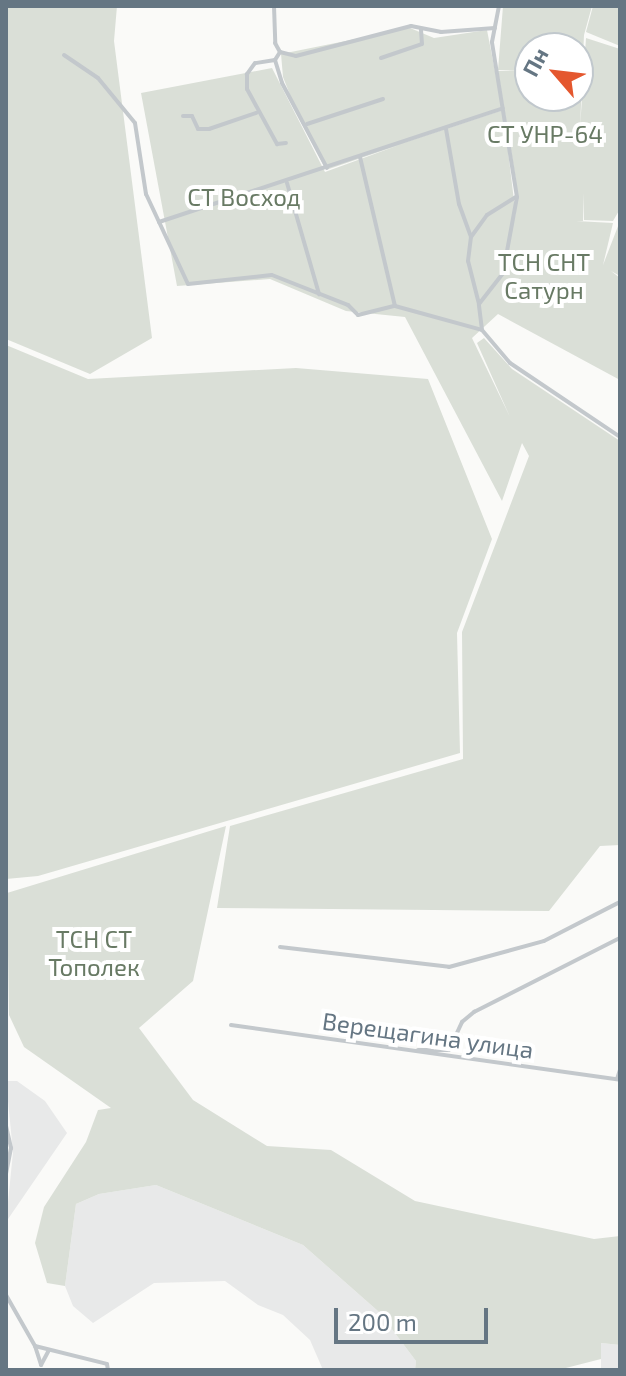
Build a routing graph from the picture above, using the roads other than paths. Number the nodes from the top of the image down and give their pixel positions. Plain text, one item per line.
1 (499, 6) edge
2 (275, 7) edge
3 (495, 28) junction
4 (421, 29) junction
5 (280, 52) junction
6 (64, 55) dead end
7 (381, 58) dead end
8 (275, 60) junction
9 (383, 99) dead end
10 (503, 108) junction
11 (256, 113) junction
12 (183, 116) dead end
13 (307, 124) junction
14 (446, 129) junction
15 (286, 143) dead end
16 (360, 156) junction
17 (327, 168) junction
18 (287, 183) junction
19 (517, 197) junction
20 (159, 222) junction
21 (471, 237) junction
22 (319, 294) junction
23 (479, 304) junction
24 (395, 306) junction
25 (482, 330) junction
26 (620, 437) edge
27 (620, 902) edge
28 (620, 938) edge
29 (280, 947) dead end
30 (231, 1025) dead end
31 (403, 1049) junction
32 (620, 1070) edge
33 (619, 1079) edge
34 (6, 1126) edge
35 (6, 1174) edge
36 (6, 1295) edge
37 (35, 1346) junction
38 (49, 1350) junction
39 (108, 1370) edge

1 - 3 street
2 - 5 street
3 - 4 street
3 - 10 street
4 - 5 street
4 - 7 street
5 - 8 street
6 - 20 street
8 - 11 street
8 - 13 street
9 - 13 street
10 - 14 street
10 - 19 street
11 - 12 street
11 - 15 street
13 - 17 street
14 - 16 street
14 - 21 street
16 - 17 street
16 - 24 street
17 - 18 street
18 - 20 street
18 - 22 street
19 - 21 street
19 - 23 street
20 - 22 street
21 - 23 street
22 - 24 street
23 - 25 street
24 - 25 street
25 - 26 street
27 - 29 street
28 - 31 street
30 - 31 street, Верещагина улица
31 - 33 street, Верещагина улица
32 - 33 street
34 - 35 street
36 - 37 street
37 - 38 street
37 - 38 street
38 - 39 street

